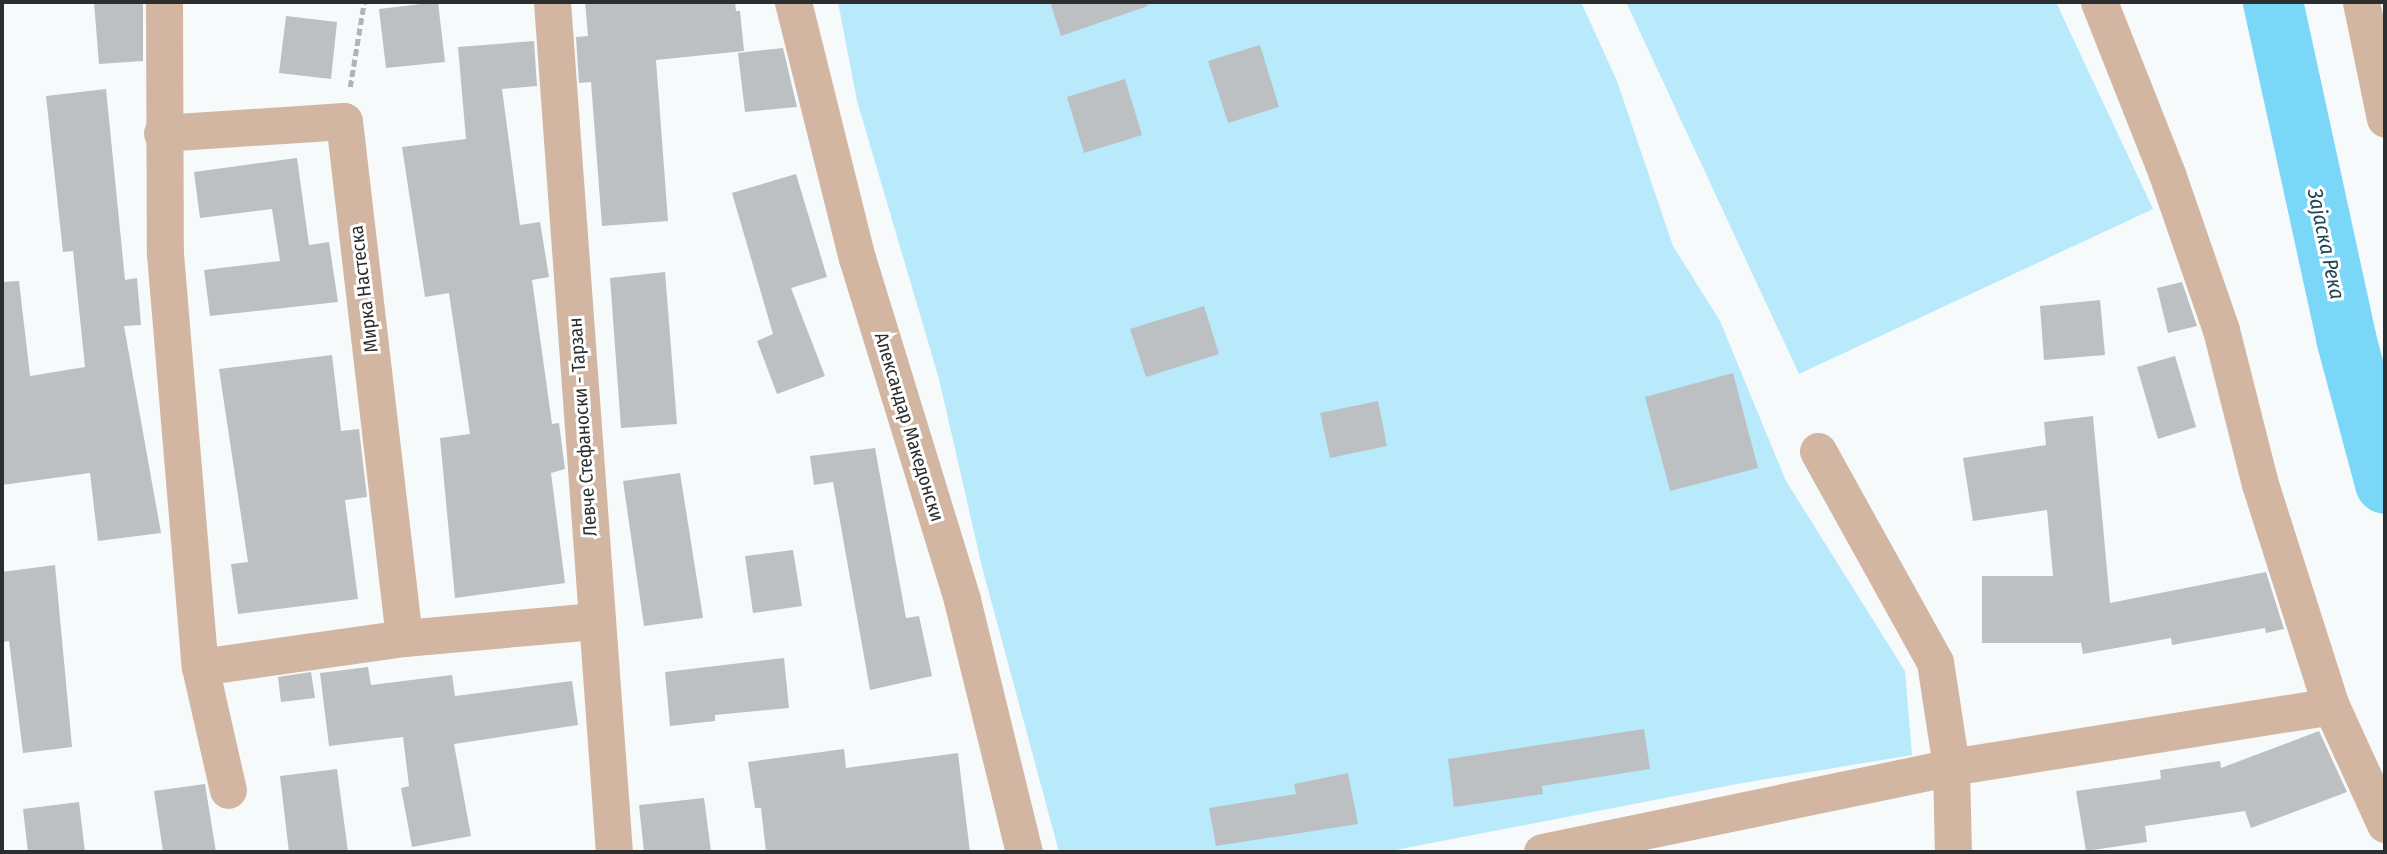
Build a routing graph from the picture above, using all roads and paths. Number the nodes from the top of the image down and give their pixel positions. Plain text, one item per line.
1 (164, 2) edge
2 (364, 2) edge
3 (552, 2) edge
4 (793, 2) edge
5 (2099, 2) edge
6 (2361, 2) edge
7 (2385, 119) edge
8 (344, 121) junction
9 (162, 133) junction
10 (1818, 451) dead end
11 (594, 621) junction
12 (404, 638) junction
13 (200, 667) junction
14 (2331, 706) junction
15 (1951, 767) junction
16 (228, 790) dead end
17 (2385, 824) edge
18 (614, 852) edge
19 (1024, 852) edge
20 (1542, 852) edge
21 (1953, 852) edge

1 - 9 street
2 - 8 path
3 - 11 street, Левче Стефаноски - Тарзан
4 - 19 street, Александар Македонски
5 - 14 street
6 - 7 street
8 - 9 street
8 - 12 street, Мирка Настеска
9 - 13 street
10 - 15 street
11 - 12 street
11 - 18 street, Левче Стефаноски - Тарзан
12 - 13 street
13 - 16 street
14 - 15 street
14 - 17 street
15 - 20 street
15 - 21 street

